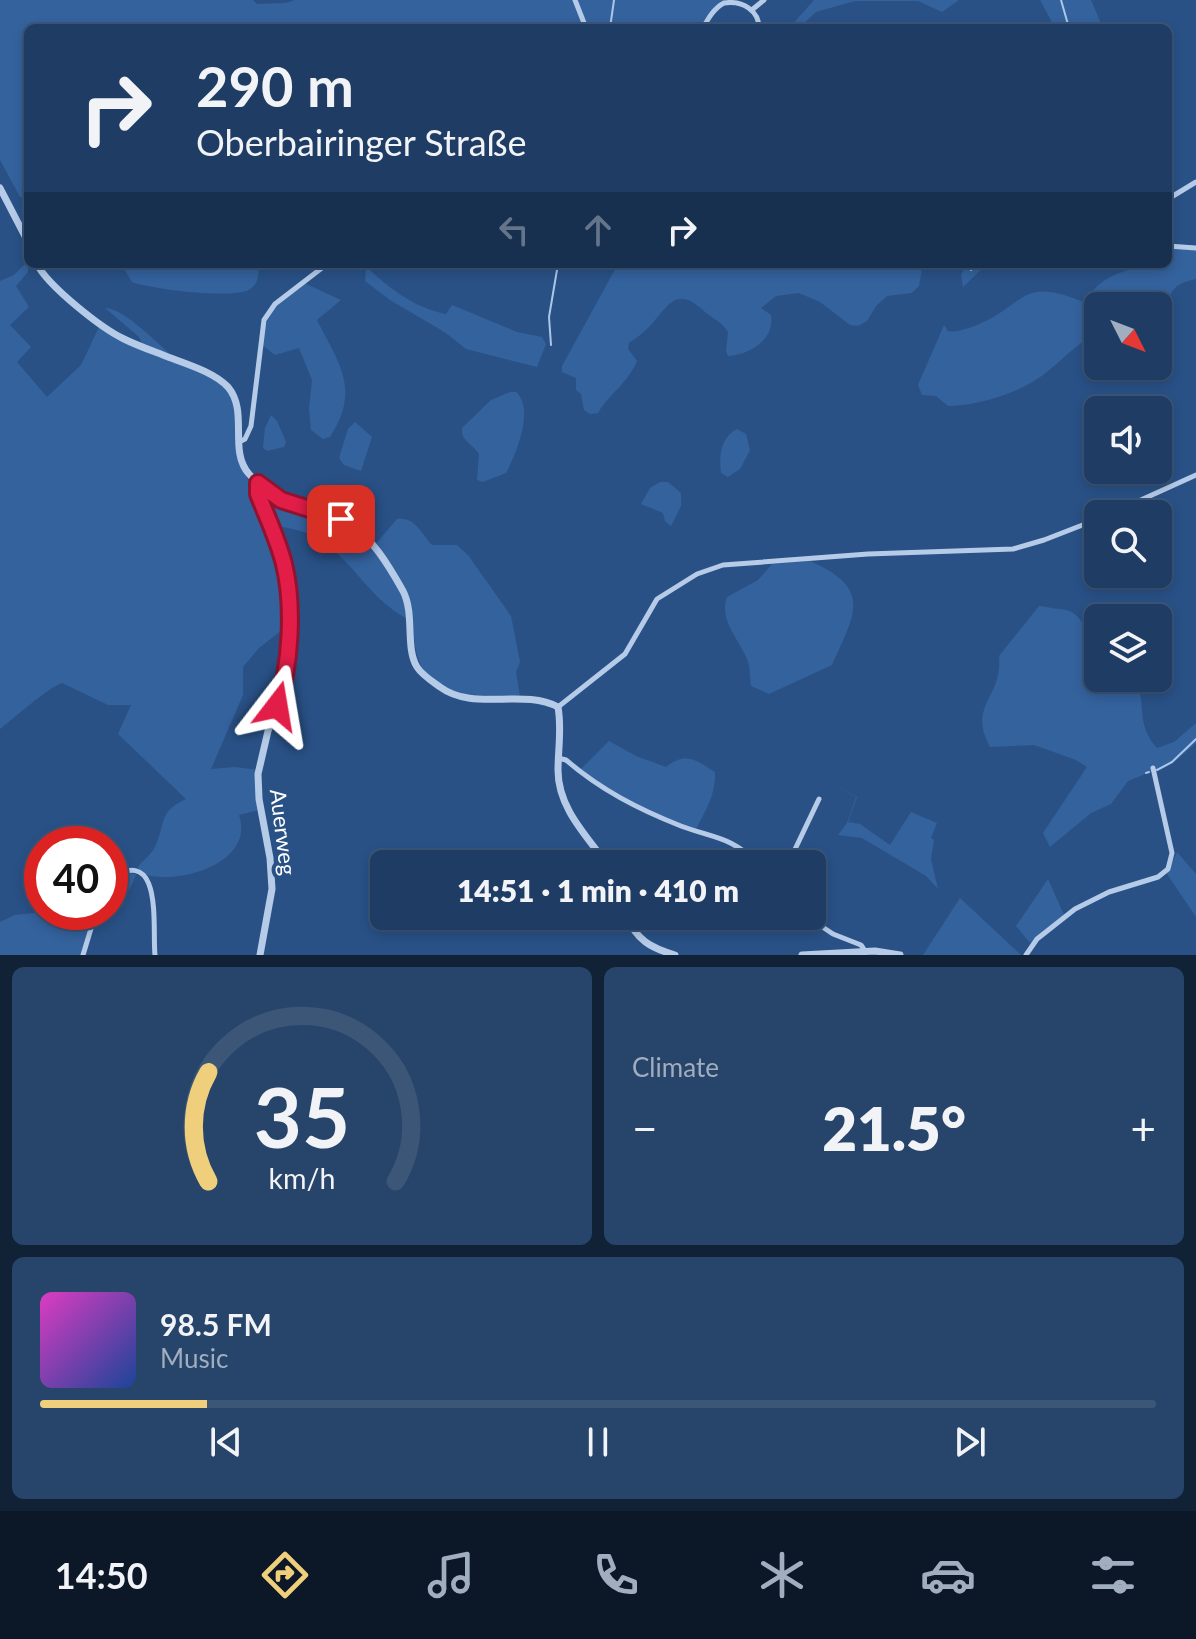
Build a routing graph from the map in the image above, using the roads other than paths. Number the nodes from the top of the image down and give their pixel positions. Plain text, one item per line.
1 (575, 0) edge
2 (764, 0) edge
3 (753, 9) junction
4 (584, 24) edge
5 (706, 24) edge
6 (758, 24) edge
7 (1196, 182) edge
8 (0, 188) edge
9 (1172, 197) edge
10 (24, 234) edge
11 (1172, 246) edge
12 (1196, 248) edge
13 (39, 268) edge
14 (322, 268) edge
15 (239, 442) junction
16 (1196, 475) edge
17 (258, 483) junction
18 (1141, 500) edge
19 (1084, 524) edge
20 (558, 707) junction
21 (558, 758) junction
22 (1153, 768) dead end
23 (819, 799) dead end
24 (597, 850) edge
25 (743, 850) edge
26 (795, 850) edge
27 (128, 871) edge
28 (826, 929) edge
29 (91, 930) edge
30 (635, 930) edge
31 (865, 951) junction
32 (83, 955) edge
33 (155, 955) edge
34 (260, 955) edge
35 (675, 955) edge
36 (802, 955) edge
37 (900, 955) edge
38 (1026, 955) edge

1 - 4 street
2 - 3 street
3 - 5 street
3 - 6 street
7 - 9 street
8 - 10 street
11 - 12 street
13 - 15 street, Auerweg
14 - 15 street
15 - 17 street, Auerweg
16 - 18 street
17 - 20 street
17 - 34 street, Auerweg
19 - 20 street
20 - 21 street
21 - 24 street
21 - 25 street
22 - 38 street
23 - 26 street
27 - 33 street
28 - 31 street
29 - 32 street
30 - 35 street
31 - 36 street
31 - 37 street

